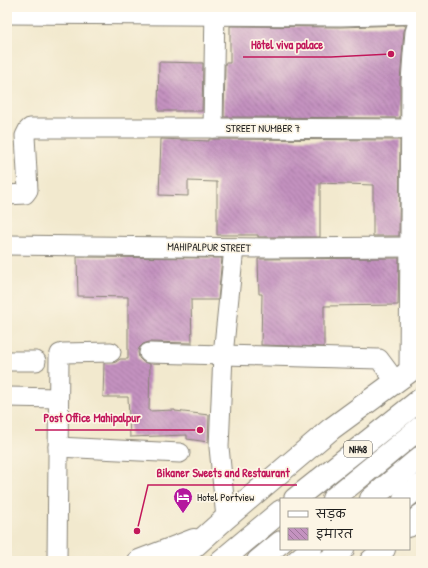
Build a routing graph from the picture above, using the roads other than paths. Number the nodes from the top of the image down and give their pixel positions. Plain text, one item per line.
1 (215, 11) edge
2 (7, 14) edge
3 (421, 14) edge
4 (213, 128) junction
5 (416, 129) edge
6 (7, 195) edge
7 (7, 245) edge
8 (410, 247) junction
9 (234, 248) junction
10 (111, 352) dead end
11 (149, 353) dead end
12 (223, 355) junction
13 (7, 361) edge
14 (36, 362) dead end
15 (409, 372) edge
16 (7, 397) edge
17 (58, 398) junction
18 (421, 399) edge
19 (421, 427) edge
20 (58, 447) junction
21 (180, 453) dead end
22 (421, 457) edge
23 (421, 485) edge
24 (296, 498) edge
25 (334, 498) edge
26 (371, 498) edge
27 (405, 498) edge
28 (280, 512) edge
29 (421, 514) edge
30 (223, 520) junction
31 (410, 525) edge
32 (280, 543) edge
33 (310, 550) edge
34 (342, 550) edge
35 (383, 550) edge
36 (57, 561) edge
37 (139, 561) edge
38 (178, 561) edge
39 (221, 561) edge
40 (258, 561) edge
41 (297, 561) edge
42 (328, 561) edge
43 (371, 561) edge

1 - 2 street
1 - 3 street
1 - 4 street, STREET NUMBER 7
3 - 5 street
4 - 5 street, STREET NUMBER 7
4 - 6 street
5 - 8 street
7 - 9 street, MAHIPALPUR STREET
8 - 9 street, MAHIPALPUR STREET
8 - 15 street
9 - 12 street
10 - 17 street
11 - 12 street
12 - 15 street
12 - 30 street
13 - 14 street
15 - 30 main road
16 - 17 street
17 - 20 street
18 - 24 main road, NH48
19 - 25 main road
20 - 21 street
20 - 36 street
22 - 26 main road
23 - 27 main road
28 - 39 main road
29 - 31 main road
30 - 37 main road
30 - 38 main road
32 - 40 main road
33 - 41 main road
34 - 42 main road
35 - 43 main road

